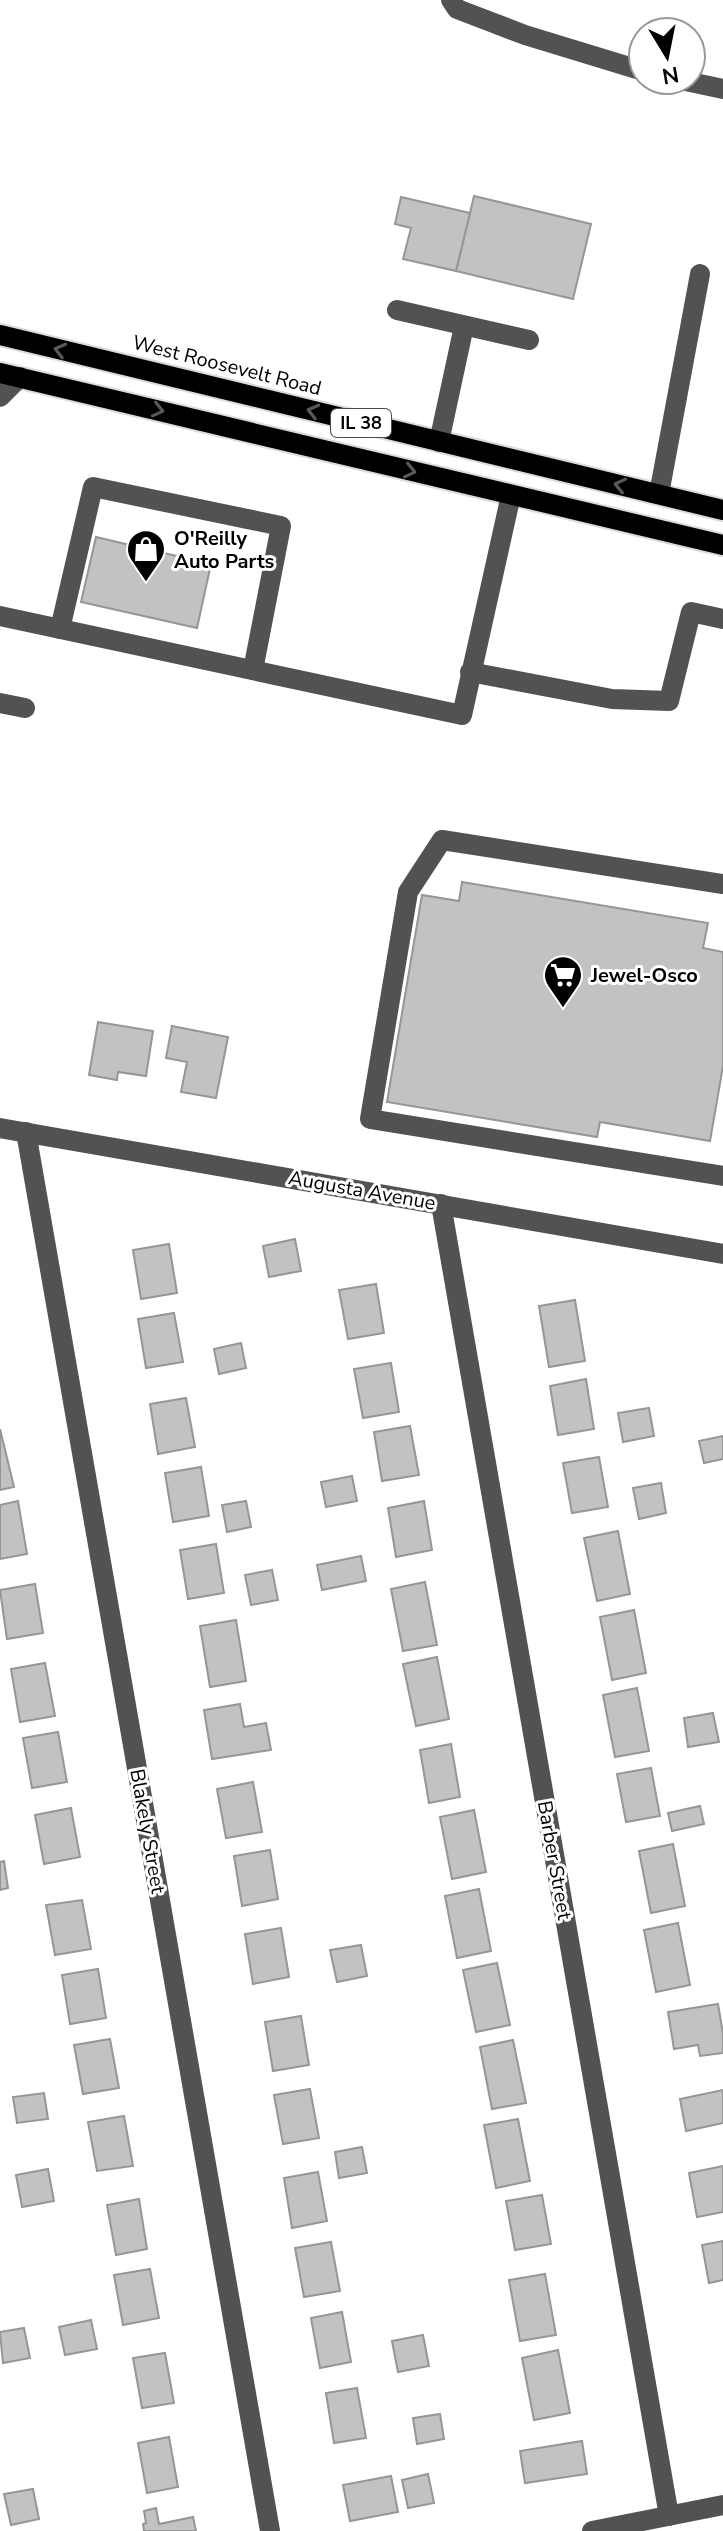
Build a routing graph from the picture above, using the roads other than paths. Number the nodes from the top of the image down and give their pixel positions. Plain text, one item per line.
1 (451, 0) edge
2 (627, 66) edge
3 (700, 274) dead end
4 (397, 310) dead end
5 (464, 326) junction
6 (0, 335) edge
7 (529, 340) dead end
8 (10, 375) edge
9 (0, 397) edge
10 (439, 442) junction
11 (659, 494) junction
12 (511, 495) junction
13 (723, 510) edge
14 (723, 545) edge
15 (0, 616) edge
16 (723, 619) edge
17 (60, 629) junction
18 (253, 670) junction
19 (470, 672) junction
20 (0, 703) edge
21 (25, 708) dead end
22 (723, 884) edge
23 (0, 1128) edge
24 (26, 1132) junction
25 (723, 1176) edge
26 (441, 1204) junction
27 (723, 1254) edge
28 (723, 2505) edge
29 (669, 2516) junction
30 (270, 2531) edge
31 (592, 2531) edge

1 - 2 street
3 - 11 street
4 - 5 street
5 - 7 street
5 - 10 street
10 -> 6 main road, West Roosevelt Road / IL 38
8 - 9 street
8 -> 12 main road, IL 38
11 -> 10 main road, West Roosevelt Road / IL 38
11 - 13 main road, West Roosevelt Road / IL 38
12 - 14 main road, IL 38
12 - 19 street
15 - 17 street
16 - 19 street
17 - 18 street
17 - 18 street
18 - 19 street
20 - 21 street
22 - 25 street
23 - 24 street, Augusta Avenue
24 - 26 street, Augusta Avenue
24 - 30 street, Blakely Street
26 - 27 street, Augusta Avenue
26 - 29 street, Barber Street
28 - 29 street
29 - 31 street

